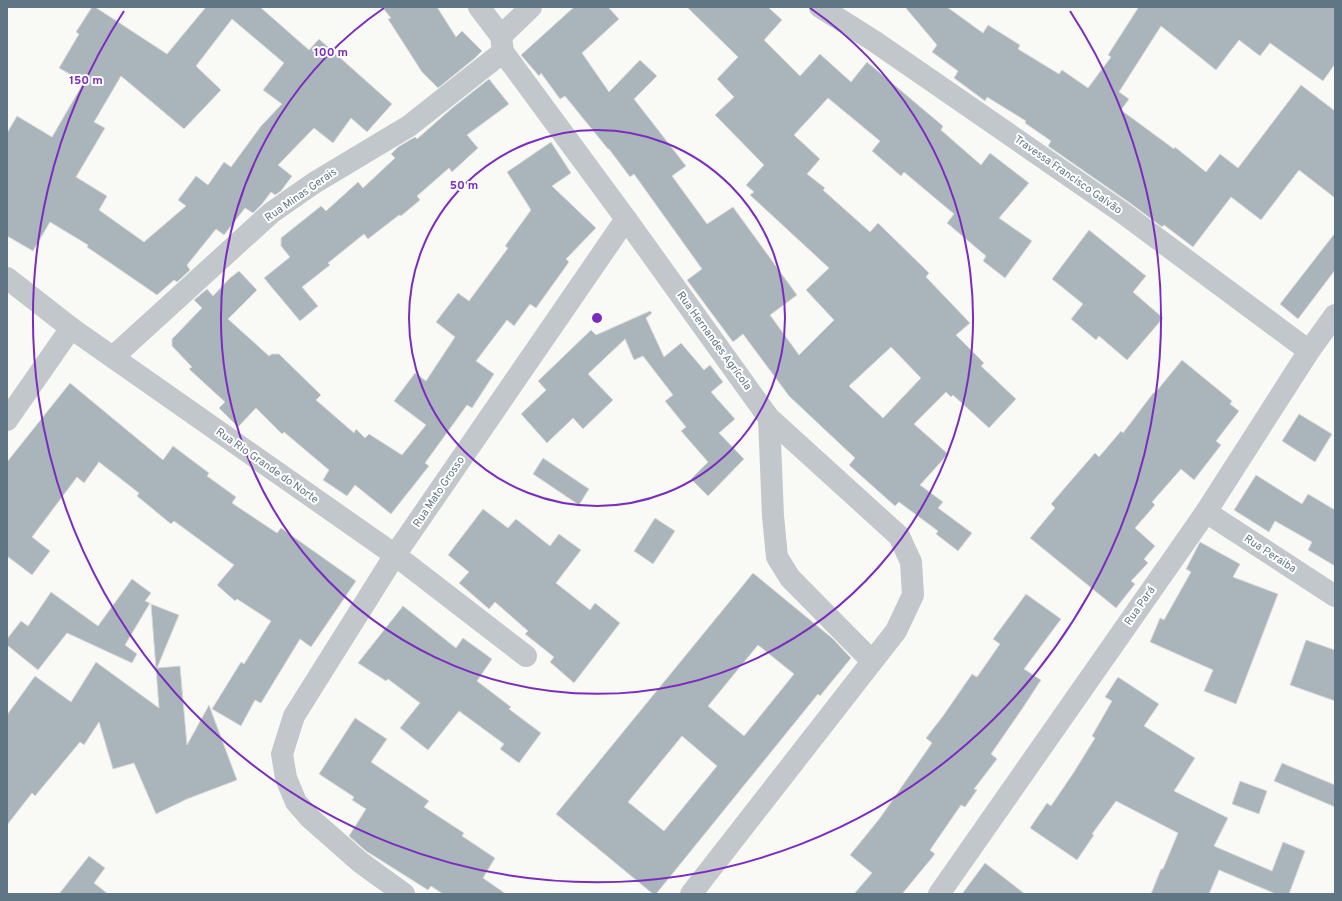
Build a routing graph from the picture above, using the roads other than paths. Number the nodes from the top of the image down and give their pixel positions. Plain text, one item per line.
1 (479, 7) edge
2 (531, 7) edge
3 (820, 7) edge
4 (502, 44) junction
5 (626, 219) junction
6 (7, 278) edge
7 (1335, 315) edge
8 (71, 328) junction
9 (1309, 351) junction
10 (113, 357) junction
11 (769, 418) junction
12 (7, 420) edge
13 (1206, 512) junction
14 (395, 555) junction
15 (1335, 596) edge
16 (526, 656) dead end
17 (872, 661) junction
18 (404, 894) edge
19 (691, 894) edge
20 (939, 894) edge

1 - 4 street, Rua Hernandes Agrícola
2 - 4 street, Rua Minas Gerais
3 - 9 street, Travessa Francisco Galvão
4 - 5 street, Rua Hernandes Agrícola
4 - 10 street, Rua Minas Gerais
5 - 11 street, Rua Hernandes Agrícola
5 - 14 street, Rua Mato Grosso
6 - 8 street, Rua Rio Grande do Norte
7 - 9 street, Rua Pará
8 - 10 street, Rua Rio Grande do Norte
8 - 12 street
9 - 13 street, Rua Pará
10 - 14 street, Rua Rio Grande do Norte
11 - 17 street
11 - 17 street, Rua Hernandes Agrícola
13 - 15 street, Rua Peraiba
13 - 20 street, Rua Pará
14 - 16 street, Rua Rio Grande do Norte
14 - 18 street, Rua Mato Grosso
17 - 19 street, Rua Hernandes Agrícola

